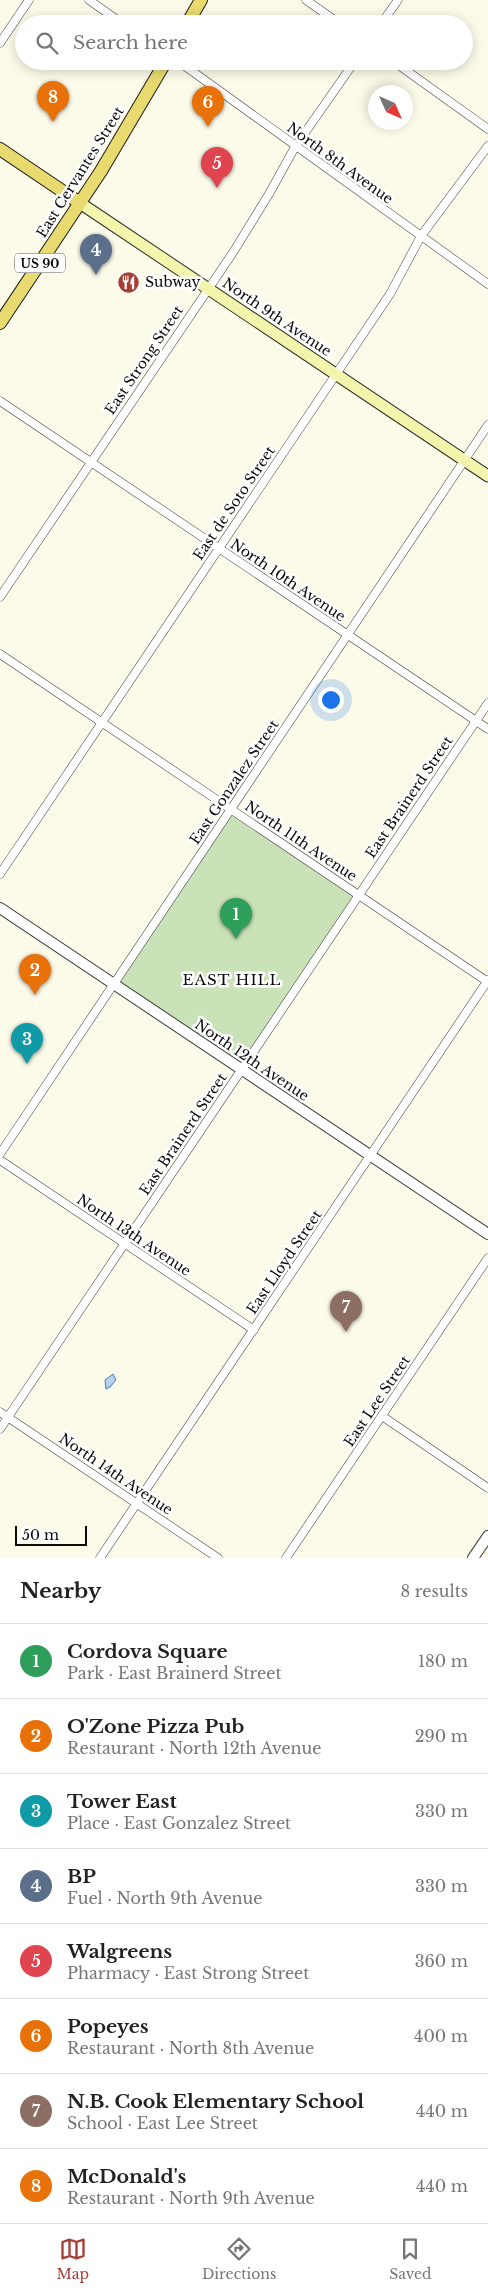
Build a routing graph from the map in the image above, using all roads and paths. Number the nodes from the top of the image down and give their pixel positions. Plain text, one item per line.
1 (29, 0) edge
2 (89, 0) edge
3 (201, 0) edge
4 (306, 0) edge
5 (398, 0) edge
6 (19, 15) edge
7 (110, 15) edge
8 (192, 15) edge
9 (327, 15) edge
10 (388, 15) edge
11 (15, 20) edge
12 (0, 42) edge
13 (161, 70) edge
14 (190, 70) edge
15 (349, 70) edge
16 (406, 70) edge
17 (488, 129) edge
18 (488, 146) edge
19 (296, 147) junction
20 (0, 149) edge
21 (80, 203) junction
22 (421, 236) junction
23 (488, 284) edge
24 (207, 289) junction
25 (0, 322) edge
26 (336, 374) junction
27 (0, 401) edge
28 (488, 425) edge
29 (464, 460) junction
30 (90, 463) junction
31 (488, 476) edge
32 (219, 548) junction
33 (0, 597) edge
34 (348, 635) junction
35 (0, 654) edge
36 (488, 703) edge
37 (476, 721) junction
38 (102, 722) junction
39 (488, 729) edge
40 (231, 809) junction
41 (0, 874) edge
42 (359, 895) junction
43 (0, 908) edge
44 (488, 981) edge
45 (114, 984) junction
46 (241, 1070) junction
47 (0, 1154) edge
48 (370, 1156) junction
49 (0, 1160) edge
50 (488, 1234) edge
51 (124, 1244) junction
52 (488, 1258) edge
53 (254, 1330) junction
54 (0, 1412) edge
55 (382, 1416) junction
56 (8, 1417) junction
57 (0, 1429) edge
58 (488, 1488) edge
59 (137, 1503) junction
60 (488, 1536) edge
61 (100, 1558) edge
62 (218, 1558) edge
63 (286, 1558) edge
64 (473, 1558) edge

1 - 6 street
2 - 7 street
3 - 8 main road
4 - 9 street
5 - 10 street
11 - 12 street
13 - 21 main road, East Cervantes Street / US 90
14 - 19 street, North 8th Avenue
15 - 19 street, East Strong Street
16 - 17 street
18 - 22 street, East de Soto Street
19 - 22 street, North 8th Avenue
19 - 24 street, East Strong Street
20 - 21 main road, North 9th Avenue
21 - 24 main road, North 9th Avenue
21 - 25 main road, East Cervantes Street / US 90
22 - 23 street, North 8th Avenue
22 - 26 street, East de Soto Street
24 - 26 main road, North 9th Avenue
24 - 30 street, East Strong Street
26 - 29 main road, North 9th Avenue
26 - 32 street, East de Soto Street
27 - 30 street, North 10th Avenue
28 - 29 street, East Gonzalez Street
29 - 31 main road, North 9th Avenue
29 - 34 street, East Gonzalez Street
30 - 32 street, North 10th Avenue
30 - 33 street, East Strong Street
32 - 34 street, North 10th Avenue
32 - 38 street, East de Soto Street
34 - 37 street, North 10th Avenue
34 - 40 street, East Gonzalez Street
35 - 38 street, North 11th Avenue
36 - 37 street, East Brainerd Street
37 - 39 street, North 10th Avenue
37 - 42 street, East Brainerd Street
38 - 40 street, North 11th Avenue
38 - 41 street, East de Soto Street
40 - 42 street, North 11th Avenue
40 - 45 street, East Gonzalez Street
42 - 44 street, North 11th Avenue
42 - 46 street, East Brainerd Street
43 - 45 street, North 12th Avenue
44 - 48 street, East Lloyd Street
45 - 46 street, North 12th Avenue
45 - 47 street, East Gonzalez Street
46 - 48 street, North 12th Avenue
46 - 51 street, East Brainerd Street
48 - 50 street, North 12th Avenue
48 - 53 street, East Lloyd Street
49 - 51 street, North 13th Avenue
51 - 53 street, North 13th Avenue
51 - 56 street, East Brainerd Street
52 - 55 street, East Lee Street
53 - 59 street, East Lloyd Street
54 - 56 street, North 14th Avenue
55 - 58 street
55 - 63 street, East Lee Street
56 - 57 street, East Brainerd Street
56 - 59 street, North 14th Avenue
59 - 61 street, East Lloyd Street
59 - 62 street, North 14th Avenue
60 - 64 street

